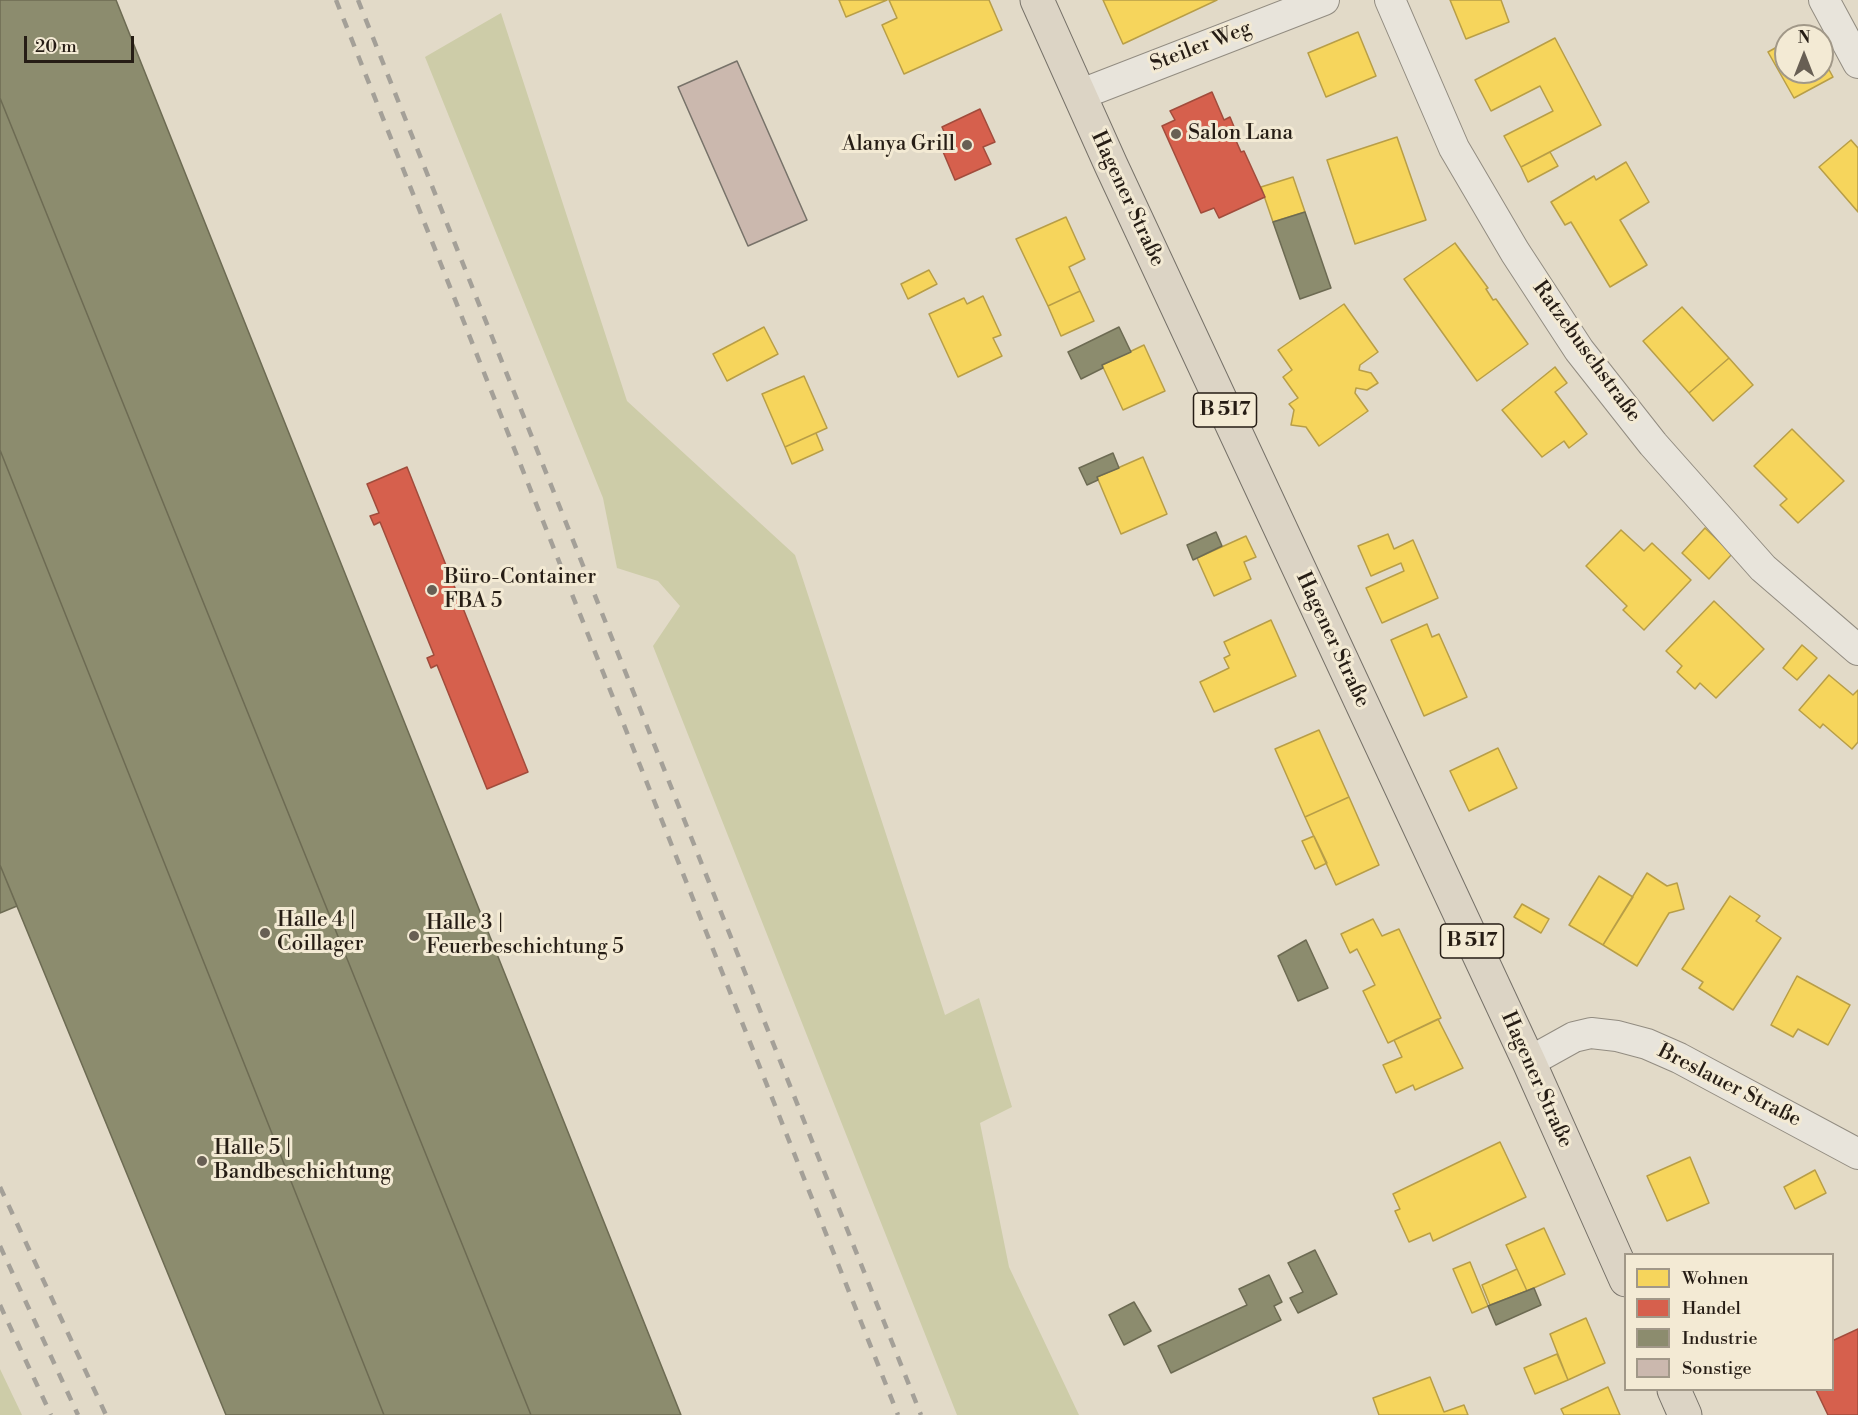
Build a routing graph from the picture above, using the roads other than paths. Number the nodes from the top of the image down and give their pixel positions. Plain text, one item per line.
1 (1037, 0) edge
2 (1324, 0) edge
3 (1390, 0) edge
4 (1824, 0) edge
5 (1858, 63) edge
6 (1079, 95) junction
7 (1858, 650) edge
8 (1529, 1062) junction
9 (1858, 1154) edge
10 (1624, 1276) edge
11 (1675, 1391) edge
12 (1685, 1415) edge

1 - 6 main road, Hagener Straße / B 517
2 - 6 street, Steiler Weg
3 - 7 street, Ratzebuschstraße
4 - 5 street
6 - 8 main road, Hagener Straße / B 517
8 - 9 street, Breslauer Straße
8 - 10 main road, Hagener Straße / B 517
11 - 12 main road

